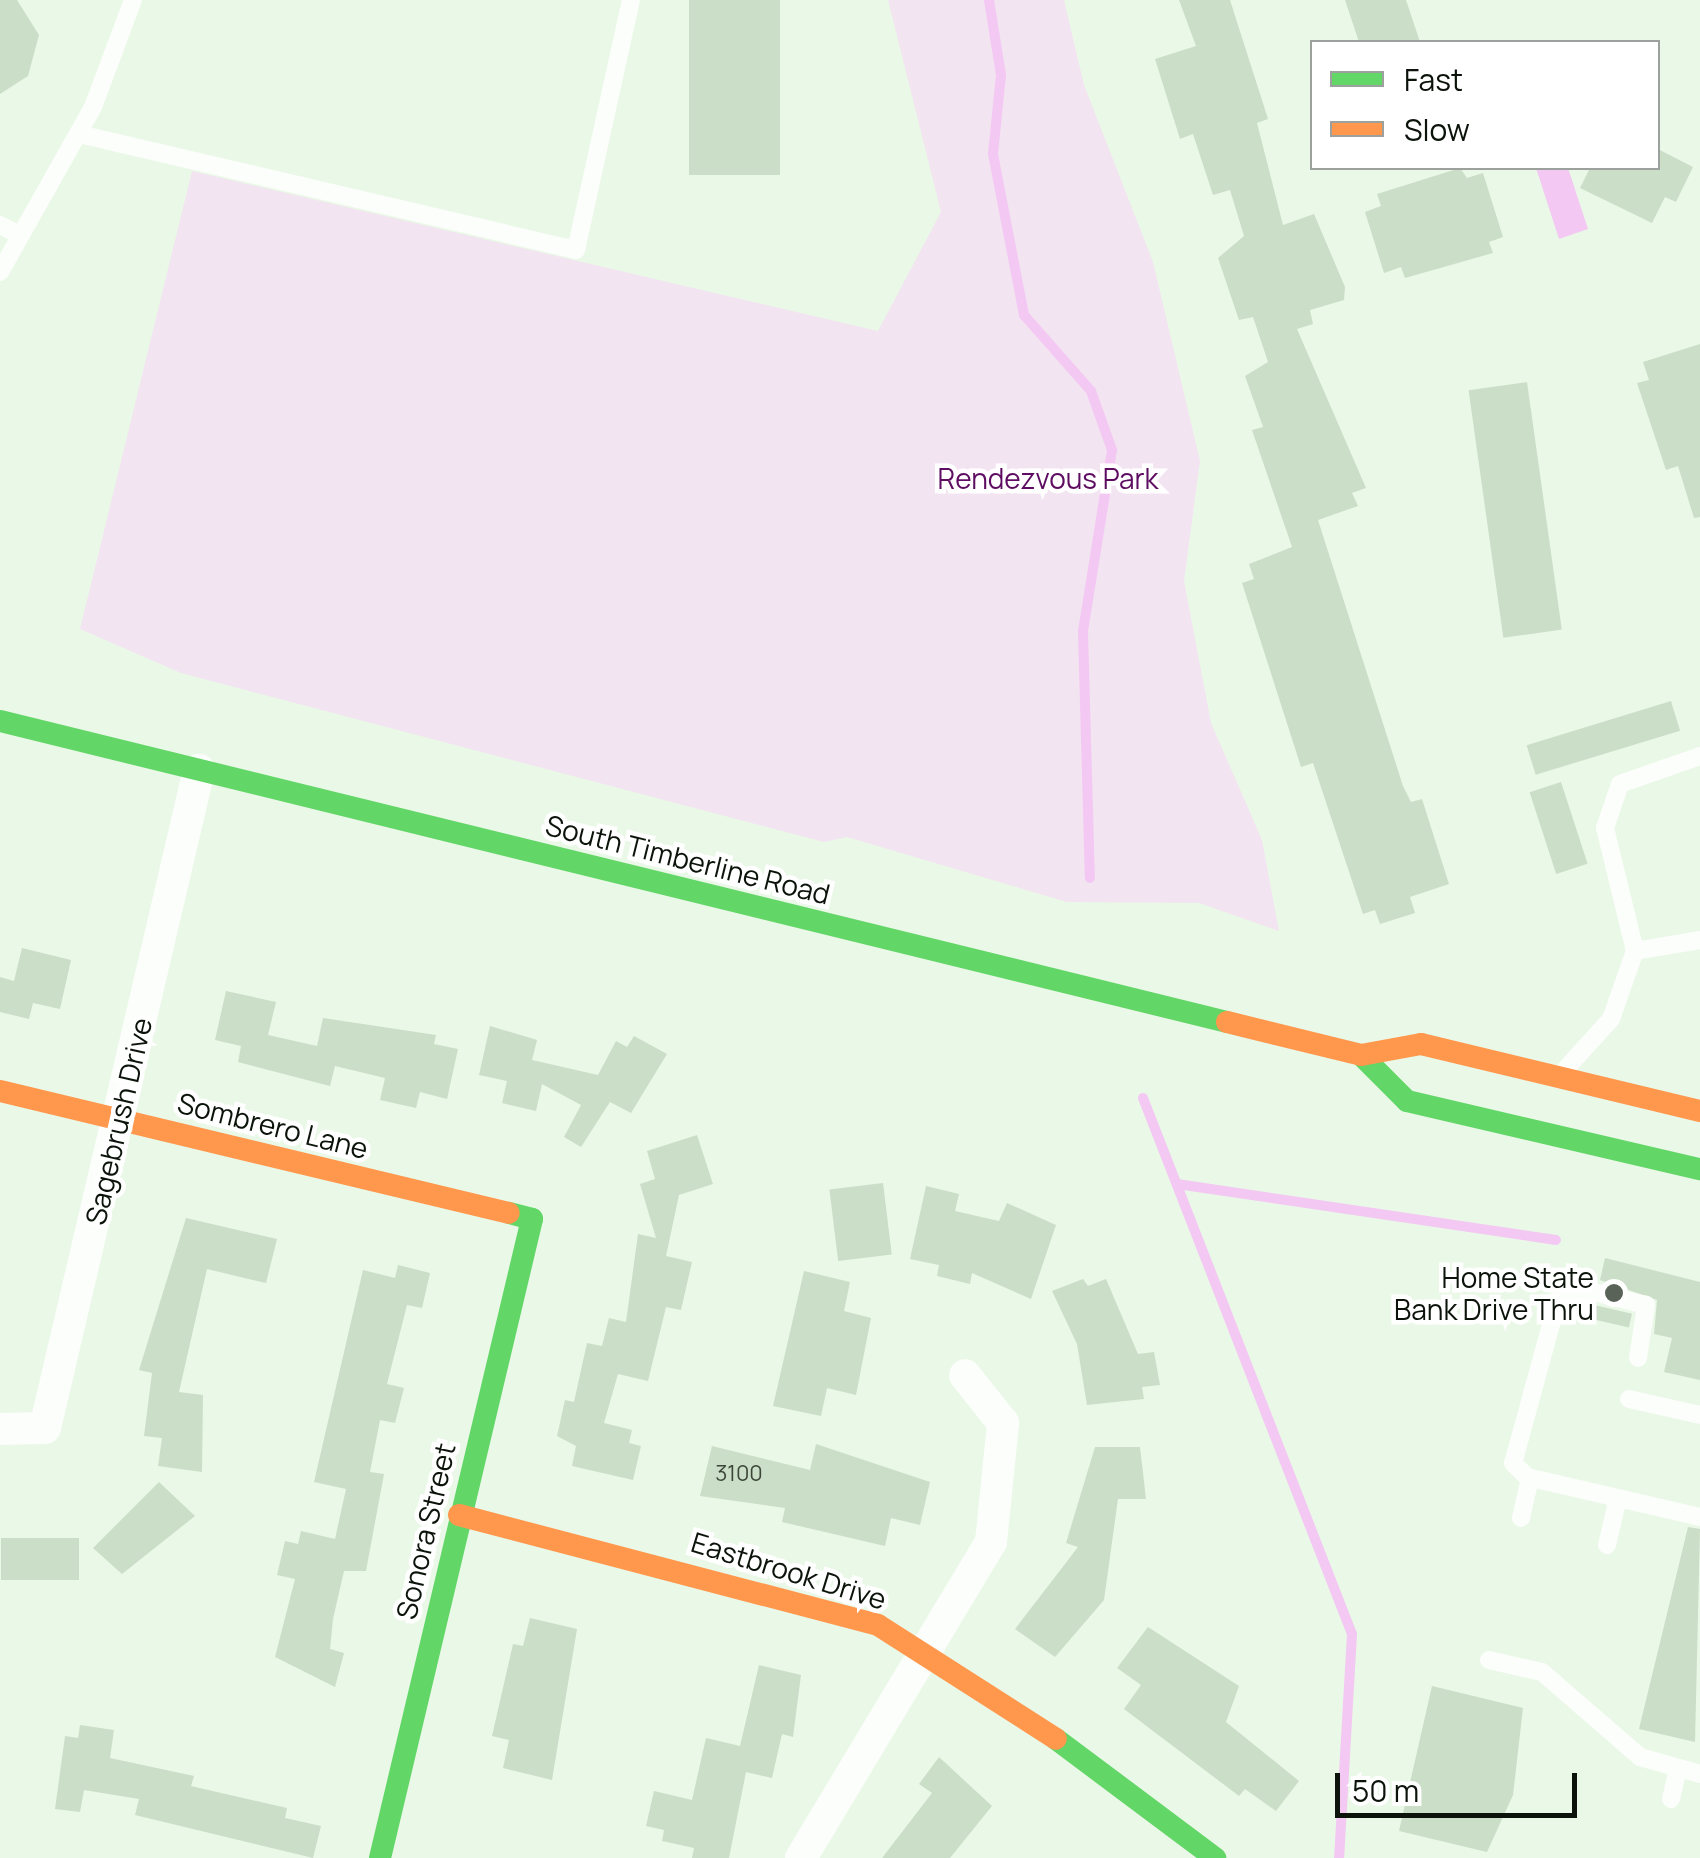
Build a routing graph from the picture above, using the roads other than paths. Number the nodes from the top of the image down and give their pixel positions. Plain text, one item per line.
1 (133, 0) edge
2 (631, 0) edge
3 (79, 134) junction
4 (0, 225) edge
5 (20, 236) junction
6 (0, 272) edge
7 (0, 721) edge
8 (1700, 756) edge
9 (198, 770) junction
10 (1700, 940) edge
11 (1635, 951) junction
12 (1361, 1055) junction
13 (1558, 1077) junction
14 (0, 1090) edge
15 (1700, 1111) edge
16 (118, 1118) junction
17 (1700, 1170) edge
18 (532, 1219) joint
19 (1638, 1358) dead end
20 (965, 1376) dead end
21 (1630, 1399) dead end
22 (1700, 1415) edge
23 (0, 1428) edge
24 (1530, 1478) junction
25 (1618, 1498) junction
26 (460, 1515) junction
27 (1700, 1517) edge
28 (1521, 1518) dead end
29 (1607, 1545) dead end
30 (930, 1652) junction
31 (1489, 1660) dead end
32 (1678, 1769) junction
33 (1700, 1774) edge
34 (1671, 1799) dead end
35 (380, 1858) edge
36 (801, 1858) edge
37 (1215, 1858) edge

1 - 3 lane
2 - 3 lane
3 - 5 lane
4 - 5 lane
5 - 6 lane
7 - 9 main road, South Timberline Road
8 - 11 lane
9 - 12 main road, South Timberline Road
9 - 16 street, Sagebrush Drive
10 - 11 lane
11 - 13 lane
12 - 13 main road, South Timberline Road
12 - 17 main road
13 - 15 main road, South Timberline Road
14 - 16 main road, Sombrero Lane
16 - 18 main road, Sombrero Lane
16 - 23 street, Sagebrush Drive
18 - 26 main road, Sonora Street
19 - 24 lane
20 - 30 street
21 - 22 lane
24 - 25 lane
24 - 28 lane
25 - 27 lane
25 - 29 lane
26 - 30 main road, Eastbrook Drive
26 - 35 main road, Sonora Street
30 - 36 street
30 - 37 main road, Eastbrook Drive
31 - 32 lane
32 - 33 lane
32 - 34 lane

